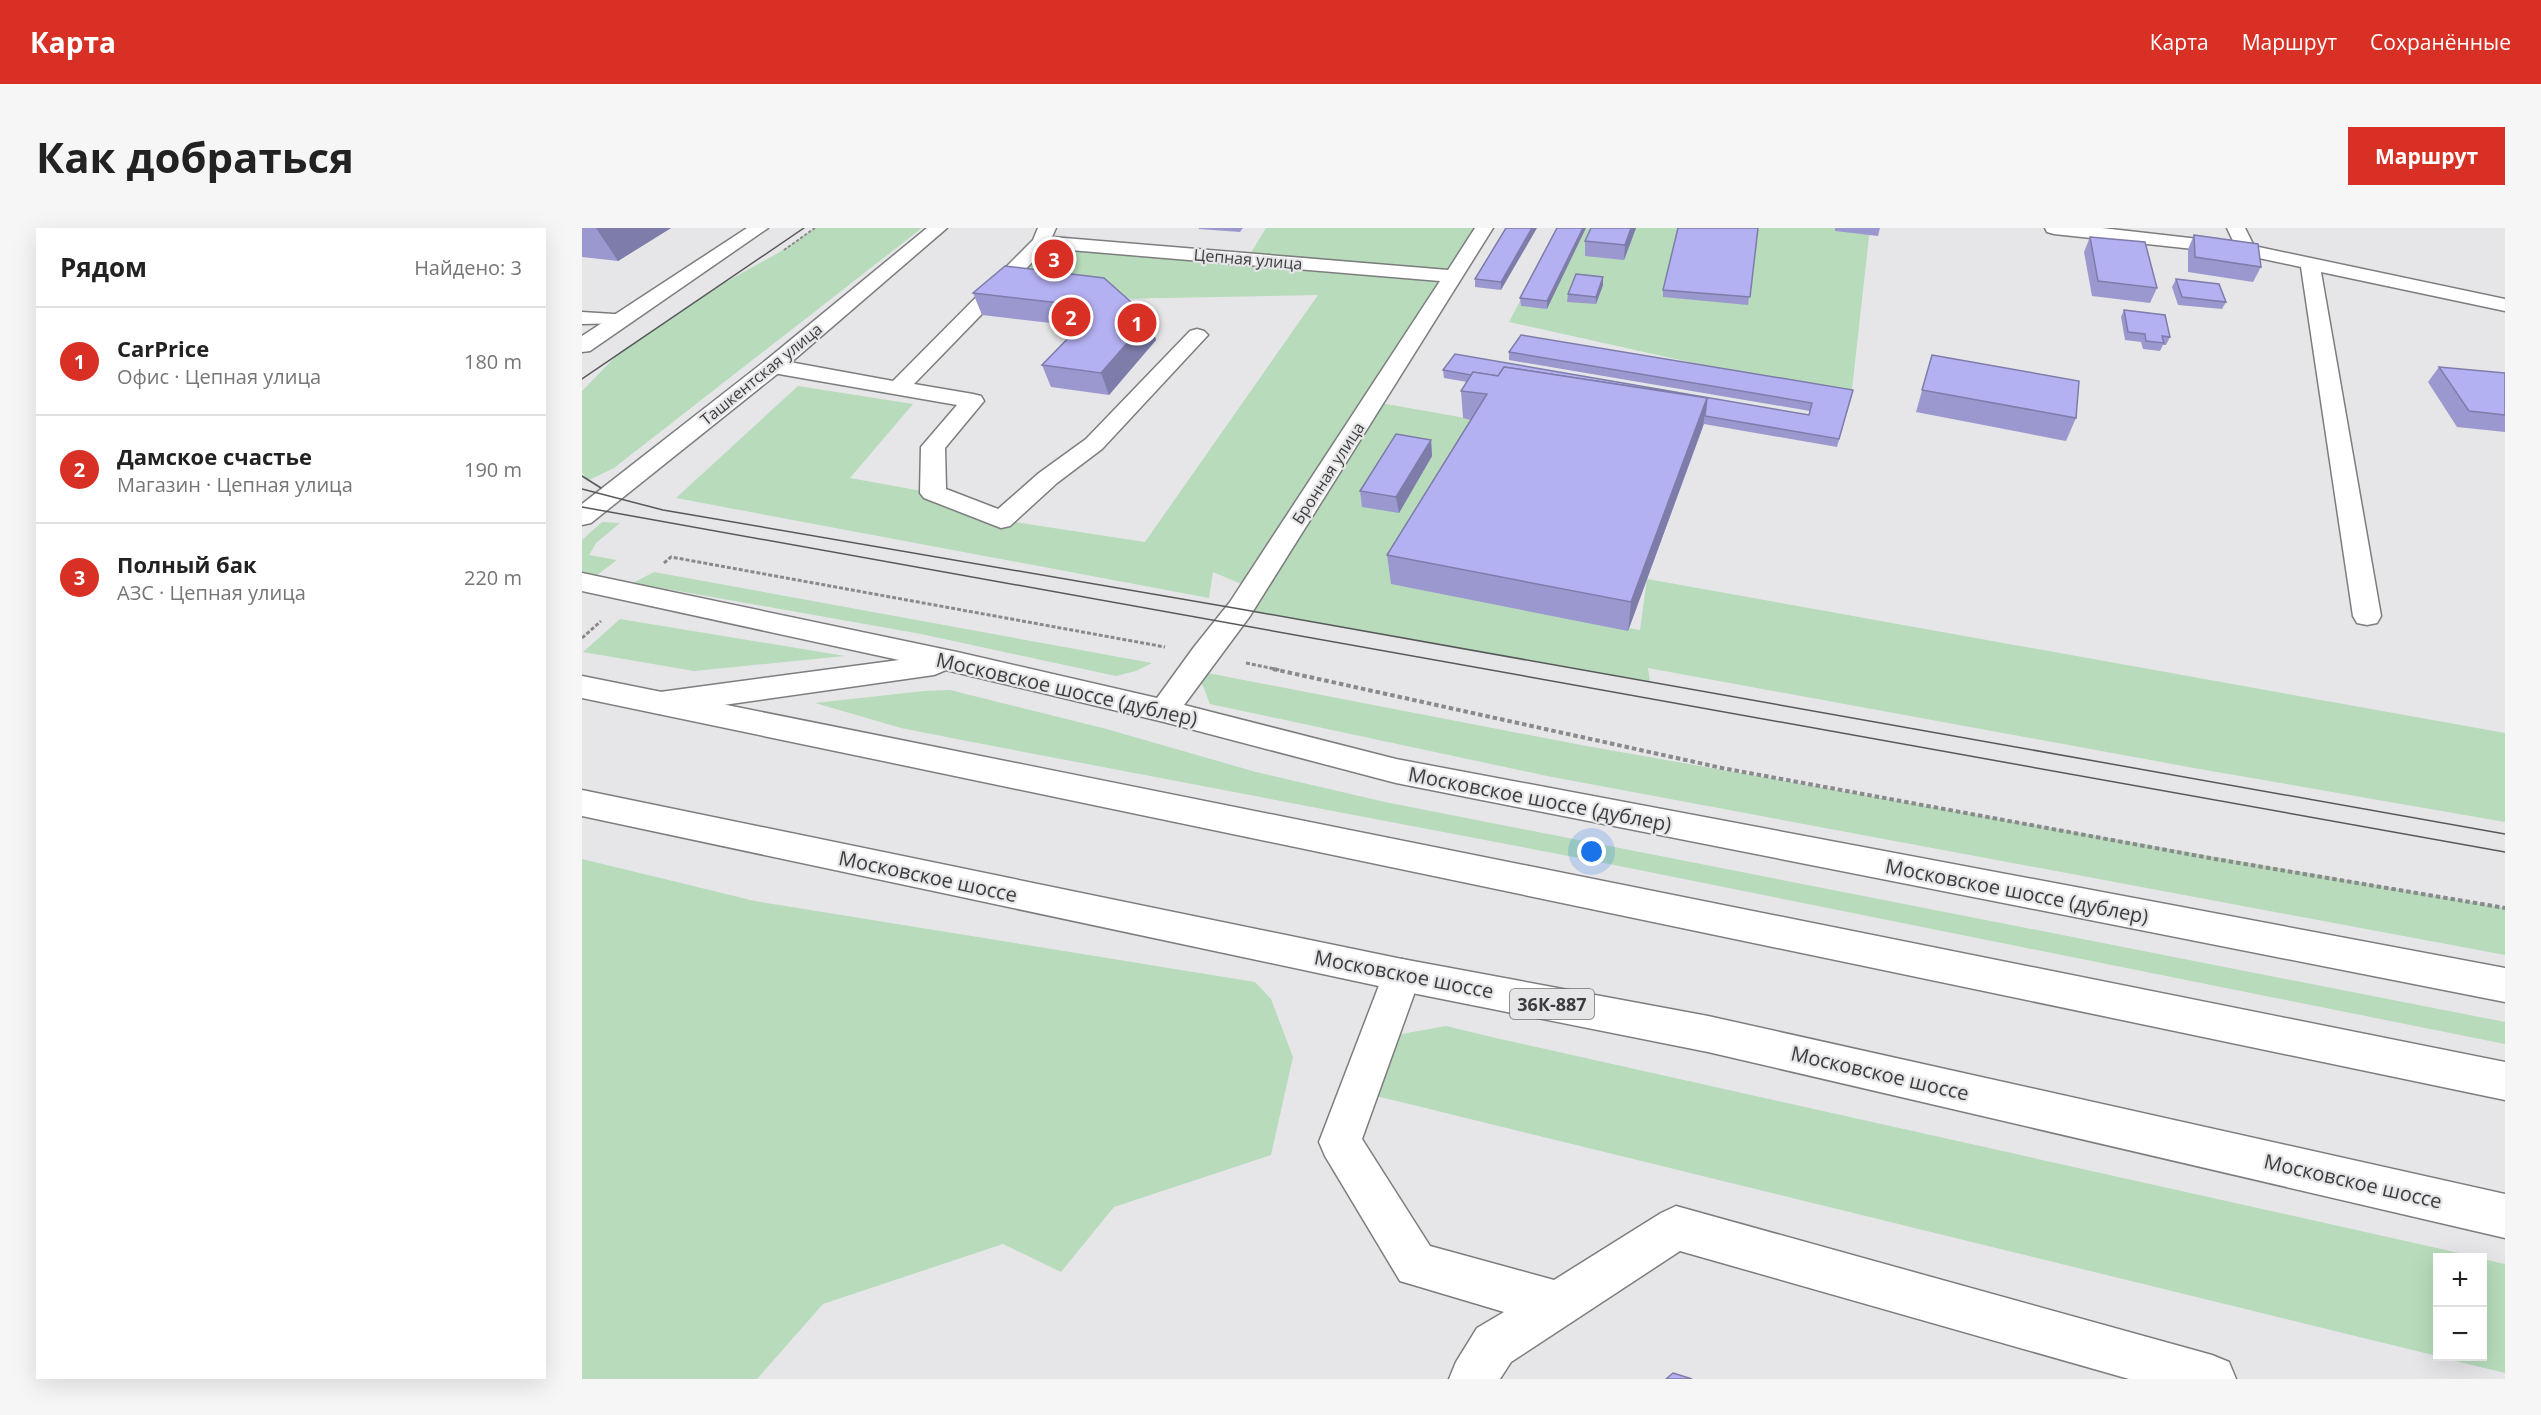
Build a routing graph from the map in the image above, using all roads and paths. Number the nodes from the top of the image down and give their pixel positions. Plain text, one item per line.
1 (759, 228) edge
2 (938, 228) edge
3 (1484, 228) edge
4 (2054, 228) edge
5 (2236, 228) edge
6 (1044, 235) edge
7 (2247, 250) junction
8 (2310, 264) junction
9 (1455, 276) junction
10 (2505, 306) edge
11 (582, 318) edge
12 (622, 320) junction
13 (1197, 335) dead end
14 (582, 346) edge
15 (773, 366) junction
16 (898, 388) junction
17 (582, 517) edge
18 (671, 557) dead end
19 (582, 582) edge
20 (2367, 616) dead end
21 (582, 628) edge
22 (582, 638) edge
23 (1204, 654) junction
24 (957, 662) junction
25 (582, 687) edge
26 (660, 703) junction
27 (1164, 711) junction
28 (582, 803) edge
29 (2505, 908) edge
30 (1402, 975) junction
31 (2505, 985) edge
32 (2505, 1081) edge
33 (2505, 1216) edge
34 (1558, 1304) junction
35 (1473, 1379) edge
36 (2212, 1379) edge

1 - 12 main road
2 - 15 main road, Ташкентская улица
3 - 9 main road, Бронная улица
4 - 7 main road
5 - 7 main road
6 - 9 main road, Цепная улица
6 - 16 main road
7 - 8 main road
8 - 10 main road
8 - 20 main road
9 - 23 main road, Бронная улица
11 - 12 main road
12 - 14 main road
13 - 16 main road
15 - 16 main road
15 - 17 main road, Ташкентская улица
18 - 23 path
19 - 24 main road, Московское шоссе (дублер)
21 - 22 path
23 - 27 main road, Бронная улица
23 - 29 path
24 - 26 main road
24 - 27 main road, Московское шоссе (дублер)
25 - 26 main road
26 - 32 main road
27 - 31 main road, Московское шоссе (дублер)
28 - 30 main road, Московское шоссе / 36К-887
30 - 33 main road, Московское шоссе / 36К-887
30 - 34 main road
34 - 35 main road
34 - 36 main road

